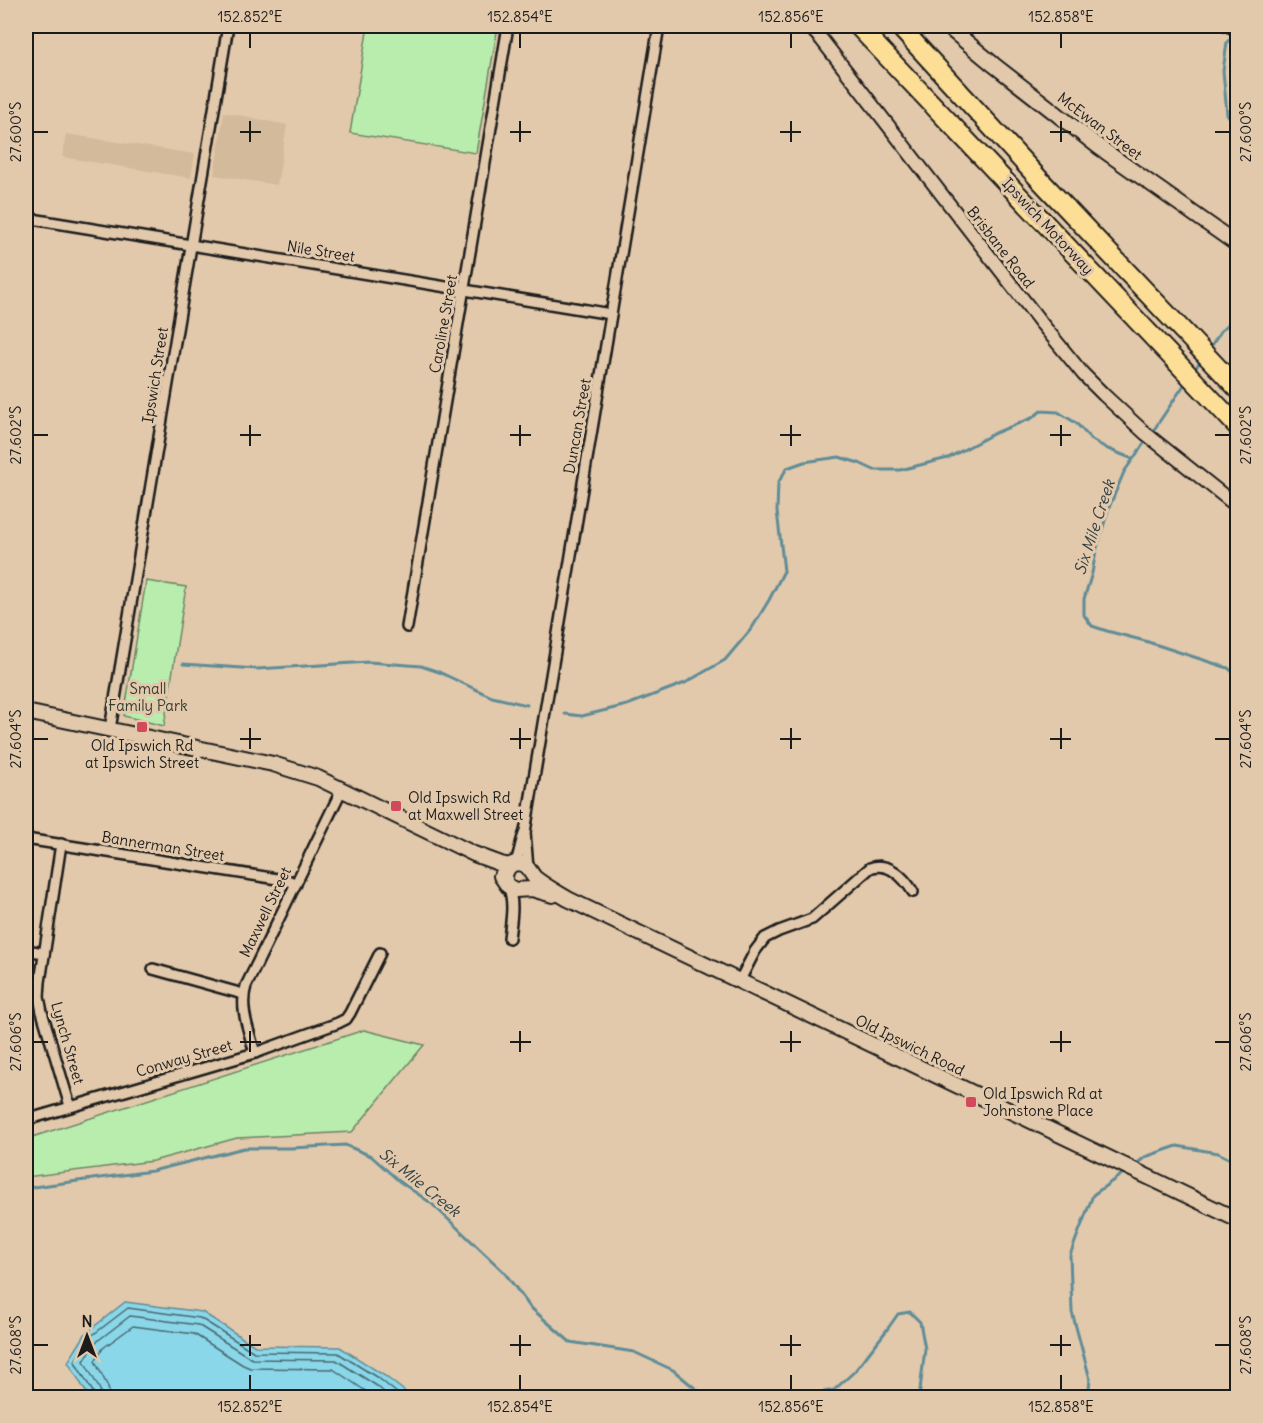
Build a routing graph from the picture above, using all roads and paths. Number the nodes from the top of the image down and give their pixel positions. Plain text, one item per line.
1 (228, 26) edge
2 (508, 26) edge
3 (659, 26) edge
4 (809, 26) edge
5 (858, 26) edge
6 (899, 26) edge
7 (947, 26) edge
8 (26, 218) edge
9 (192, 245) junction
10 (1238, 245) edge
11 (464, 289) junction
12 (611, 314) junction
13 (1238, 389) edge
14 (1233, 423) edge
15 (1238, 507) edge
16 (407, 627) dead end
17 (26, 712) edge
18 (110, 729) junction
19 (342, 789) junction
20 (525, 832) junction
21 (26, 839) edge
22 (61, 844) junction
23 (474, 854) junction
24 (521, 868) junction
25 (296, 884) junction
26 (514, 887) junction
27 (913, 892) dead end
28 (568, 899) junction
29 (509, 938) dead end
30 (26, 950) edge
31 (44, 953) junction
32 (380, 953) dead end
33 (153, 969) dead end
34 (739, 982) junction
35 (243, 994) junction
36 (255, 1053) junction
37 (70, 1106) junction
38 (26, 1120) edge
39 (1238, 1220) edge

1 - 9 street, Ipswich Street
2 - 11 street, Caroline Street
3 - 12 street, Duncan Street
4 - 15 street, Brisbane Road
5 - 14 highway, Ipswich Motorway
6 - 13 highway, Ipswich Motorway
7 - 10 main road, McEwan Street
8 - 9 street, Nile Street
9 - 11 street, Nile Street
9 - 18 street, Ipswich Street
11 - 12 street, Nile Street
11 - 16 street, Caroline Street
12 - 20 street, Duncan Street
17 - 18 main road, Old Ipswich Road
18 - 19 main road, Old Ipswich Road
19 - 23 main road, Old Ipswich Road
19 - 25 street, Maxwell Street
20 - 24 street, Duncan Street
20 - 24 street, Duncan Street
21 - 22 street, Bannerman Street
22 - 25 street, Bannerman Street
22 - 31 street, Lynch Street
23 - 24 main road, Old Ipswich Road
23 - 26 main road, Old Ipswich Road
24 - 26 main road
24 - 26 main road
24 - 28 main road, Old Ipswich Road
25 - 35 street, Maxwell Street
26 - 28 main road, Old Ipswich Road
26 - 29 street
27 - 34 street
28 - 34 main road, Old Ipswich Road
30 - 31 street
31 - 37 street, Lynch Street
32 - 36 street, Conway Street
33 - 35 street
34 - 39 main road, Old Ipswich Road
35 - 36 street
36 - 37 street, Conway Street
37 - 38 street, Conway Street

